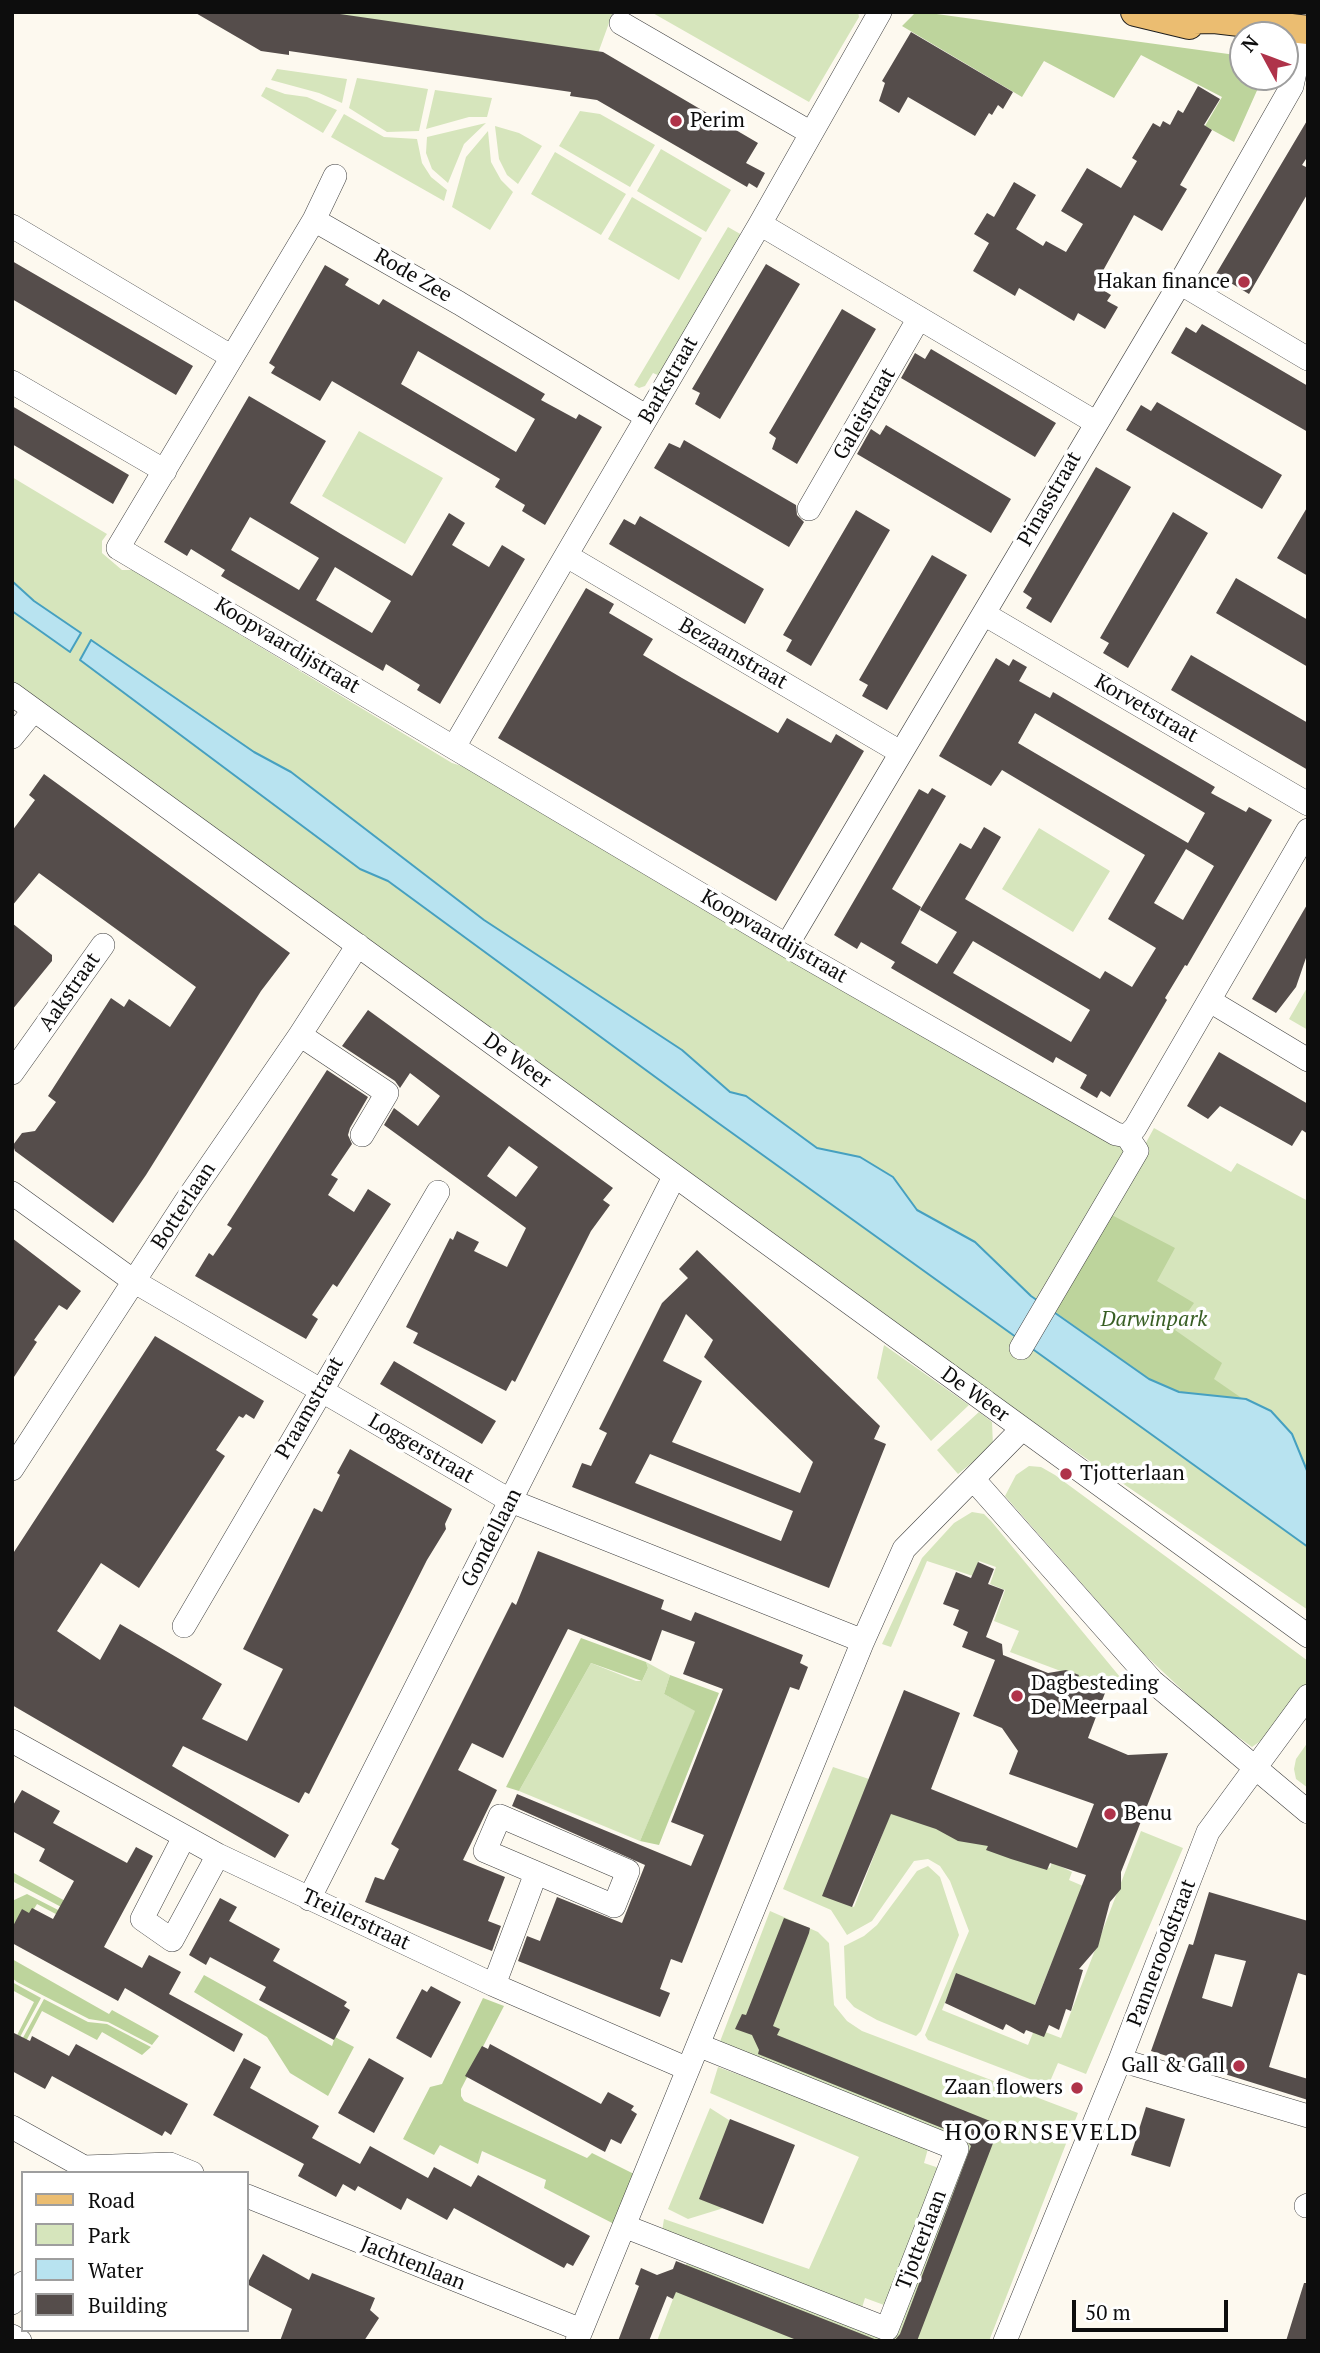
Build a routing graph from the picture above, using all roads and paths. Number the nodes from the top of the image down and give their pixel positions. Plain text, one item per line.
1 (880, 12) edge
2 (1135, 12) edge
3 (1173, 20) junction
4 (621, 23) dead end
5 (1229, 35) edge
6 (1301, 40) edge
7 (811, 133) junction
8 (335, 176) dead end
9 (314, 220) junction
10 (760, 224) junction
11 (12, 226) edge
12 (1180, 283) junction
13 (919, 318) junction
14 (232, 357) junction
15 (1308, 359) edge
16 (12, 382) edge
17 (647, 417) junction
18 (1095, 422) junction
19 (165, 471) junction
20 (809, 509) dead end
21 (567, 556) junction
22 (984, 614) junction
23 (12, 694) edge
24 (34, 710) junction
25 (12, 737) edge
26 (454, 747) junction
27 (900, 752) junction
28 (1308, 804) edge
29 (1308, 831) edge
30 (103, 945) dead end
31 (358, 945) junction
32 (787, 945) junction
33 (1210, 1001) junction
34 (300, 1035) junction
35 (1308, 1060) edge
36 (12, 1073) edge
37 (362, 1135) dead end
38 (1127, 1136) junction
39 (674, 1177) junction
40 (438, 1192) dead end
41 (12, 1194) edge
42 (135, 1282) junction
43 (1021, 1348) dead end
44 (321, 1390) junction
45 (1022, 1429) junction
46 (12, 1469) edge
47 (973, 1479) junction
48 (511, 1501) junction
49 (184, 1626) dead end
50 (1308, 1636) edge
51 (863, 1641) junction
52 (1308, 1696) edge
53 (12, 1741) edge
54 (1253, 1767) junction
55 (1305, 1811) edge
56 (184, 1837) junction
57 (218, 1856) junction
58 (537, 1873) junction
59 (310, 1899) junction
60 (494, 1985) junction
61 (698, 2045) junction
62 (1120, 2060) junction
63 (688, 2069) junction
64 (1308, 2116) edge
65 (12, 2127) edge
66 (82, 2170) edge
67 (187, 2171) edge
68 (248, 2196) edge
69 (624, 2226) junction
70 (21, 2287) edge
71 (12, 2303) edge
72 (579, 2335) edge
73 (12, 2336) edge
74 (20, 2341) edge
75 (1005, 2341) edge

1 - 7 street, Barkstraat
2 - 3 main road
3 - 5 main road
3 - 6 main road
4 - 7 street
6 - 12 street, Pinasstraat
7 - 10 street, Barkstraat
8 - 9 street
9 - 14 street
9 - 17 street, Rode Zee
10 - 13 street
10 - 17 street, Barkstraat
11 - 14 street
12 - 15 street
12 - 18 street, Pinasstraat
13 - 18 street
13 - 20 street, Galeistraat
14 - 19 street
16 - 19 street
17 - 21 street, Barkstraat
18 - 22 street, Pinasstraat
19 - 26 street, Koopvaardijstraat
21 - 26 street, Barkstraat
21 - 27 street, Bezaanstraat
22 - 27 street, Pinasstraat
22 - 28 street, Korvetstraat
23 - 24 street, De Weer
24 - 25 street
24 - 31 street, De Weer
26 - 32 street, Koopvaardijstraat
27 - 32 street, Pinasstraat
29 - 33 street
30 - 36 street, Aakstraat
31 - 34 street, Botterlaan
31 - 39 street, De Weer
32 - 38 street, Koopvaardijstraat
33 - 35 street
33 - 38 street
34 - 37 street
34 - 42 street, Botterlaan
38 - 43 street
39 - 45 street, De Weer
39 - 48 street, Gondellaan
40 - 44 street, Praamstraat
41 - 42 street, Loggerstraat
42 - 44 street, Loggerstraat
42 - 46 street, Botterlaan
44 - 48 street, Loggerstraat
44 - 49 street, Praamstraat
45 - 47 street, De Weer
45 - 50 street, De Weer
47 - 51 street
47 - 54 street
48 - 51 street, Loggerstraat
48 - 59 street, Gondellaan
51 - 61 street
52 - 54 street
53 - 56 street, Treilerstraat
54 - 55 street
54 - 62 street, Panneroodstraat
56 - 57 street, Treilerstraat
56 - 57 street
57 - 59 street, Treilerstraat
58 - 58 street
58 - 60 street
59 - 60 street, Treilerstraat
60 - 63 street, Treilerstraat
61 - 63 street
61 - 69 street, Tjotterlaan
62 - 64 street
62 - 75 street, Panneroodstraat
63 - 69 street
65 - 66 street
66 - 67 street
68 - 72 street, Jachtenlaan
69 - 72 street
70 - 71 street
73 - 74 street

